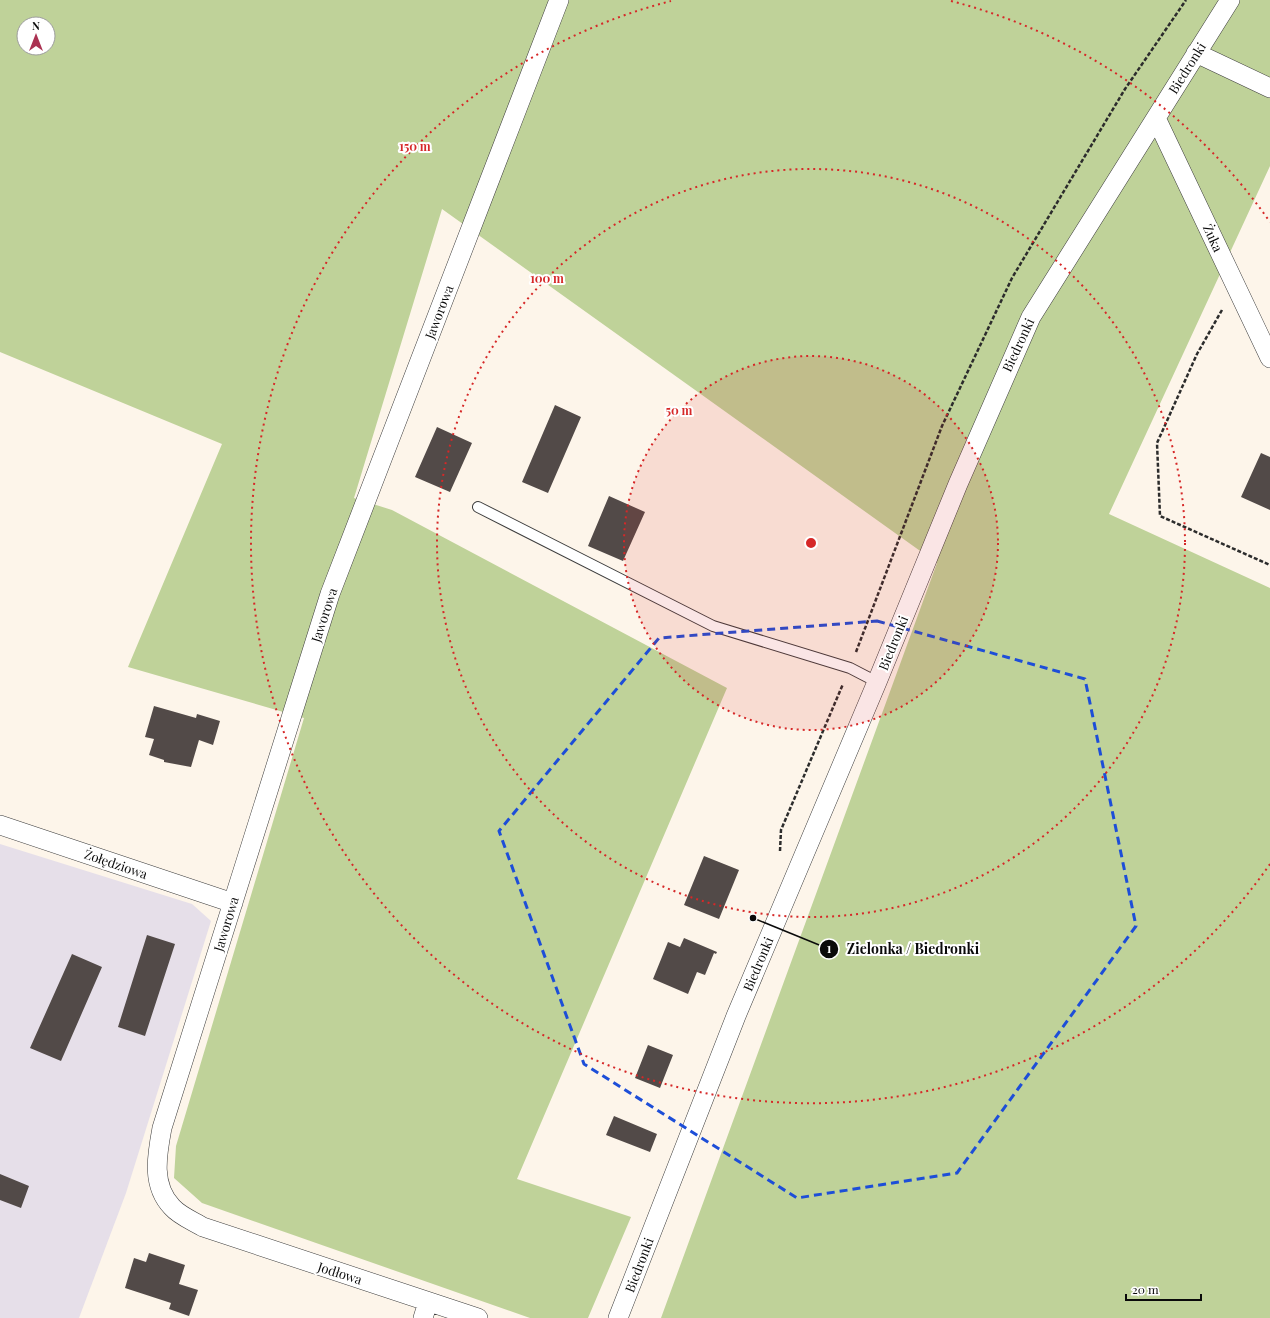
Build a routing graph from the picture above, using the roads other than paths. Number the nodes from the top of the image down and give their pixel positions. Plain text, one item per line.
1 (559, 0) edge
2 (1230, 0) edge
3 (1196, 53) junction
4 (1270, 88) edge
5 (1156, 118) junction
6 (1270, 358) edge
7 (478, 507) dead end
8 (877, 682) junction
9 (0, 825) edge
10 (233, 903) junction
11 (203, 1227) joint
12 (425, 1310) edge
13 (478, 1318) edge
14 (618, 1318) edge

1 - 10 street, Jaworowa
2 - 3 street, Biedronki
3 - 4 street
3 - 5 street, Biedronki
5 - 6 street, Żuka
5 - 8 street, Biedronki
7 - 8 lane
8 - 14 street, Biedronki
9 - 10 street, Żołędziowa
10 - 11 street, Jaworowa
11 - 12 street, Jodłowa
12 - 13 street, Jodłowa

